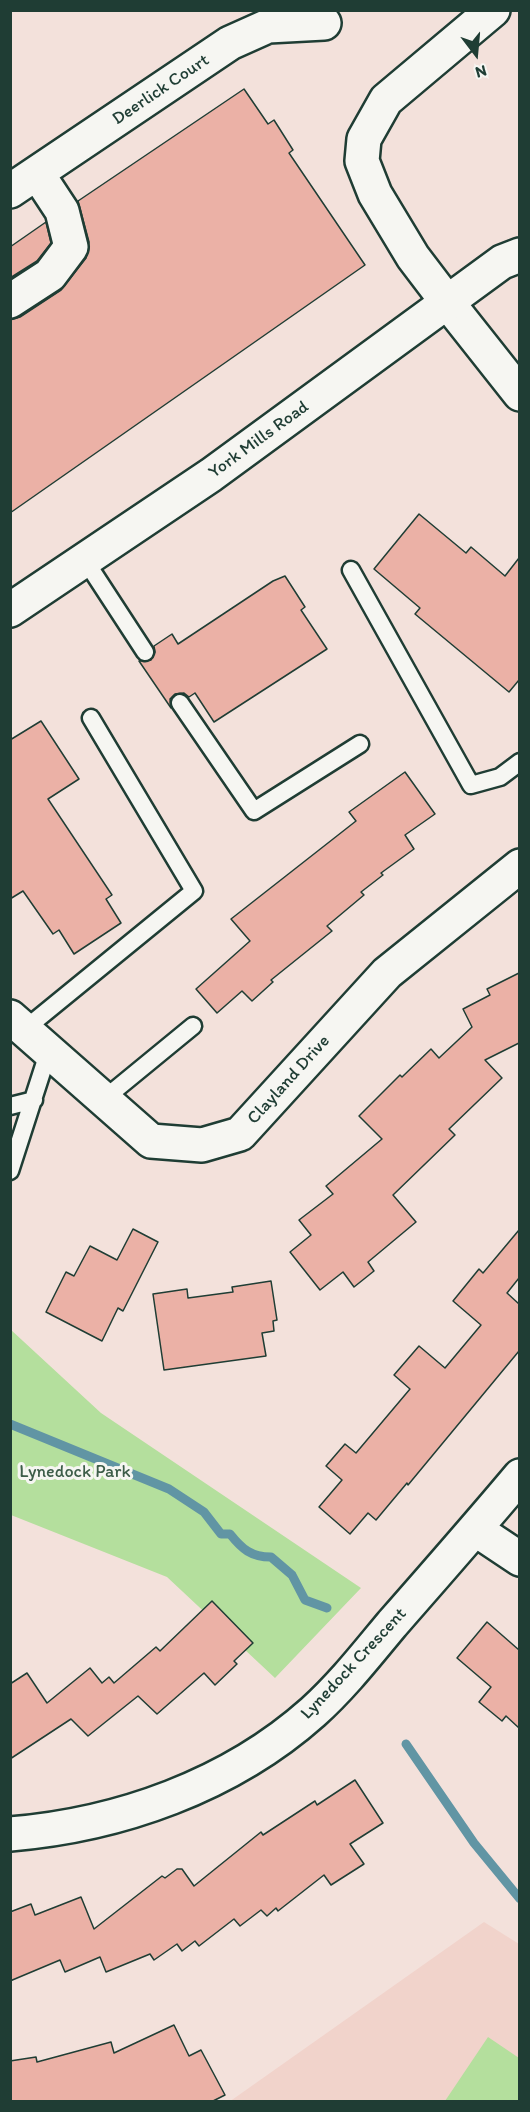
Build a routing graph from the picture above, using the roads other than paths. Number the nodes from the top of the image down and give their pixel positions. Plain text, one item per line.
1 (493, 10) edge
2 (324, 23) dead end
3 (37, 173) junction
4 (10, 191) edge
5 (519, 232) edge
6 (511, 259) edge
7 (10, 301) edge
8 (447, 303) junction
9 (519, 394) edge
10 (85, 560) junction
11 (351, 570) dead end
12 (10, 610) edge
13 (145, 652) dead end
14 (180, 703) dead end
15 (91, 718) dead end
16 (360, 744) dead end
17 (519, 762) edge
18 (519, 866) edge
19 (193, 1026) dead end
20 (28, 1032) edge
21 (104, 1099) junction
22 (34, 1100) junction
23 (10, 1106) edge
24 (10, 1171) edge
25 (519, 1476) edge
26 (475, 1529) junction
27 (519, 1559) edge
28 (10, 1834) edge

1 - 8 street
2 - 3 street, Deerlick Court
3 - 4 street, Deerlick Court
3 - 7 street
5 - 6 street, York Mills Road
6 - 8 street, York Mills Road
8 - 9 street
8 - 10 street, York Mills Road
10 - 12 street, York Mills Road
10 - 13 lane
11 - 17 lane
14 - 16 lane
15 - 20 lane
18 - 21 street, Clayland Drive
19 - 21 lane
20 - 21 street, Clayland Drive
20 - 22 lane
22 - 23 lane
22 - 24 lane
25 - 26 street, Lynedock Crescent
26 - 27 street
26 - 28 street, Lynedock Crescent

